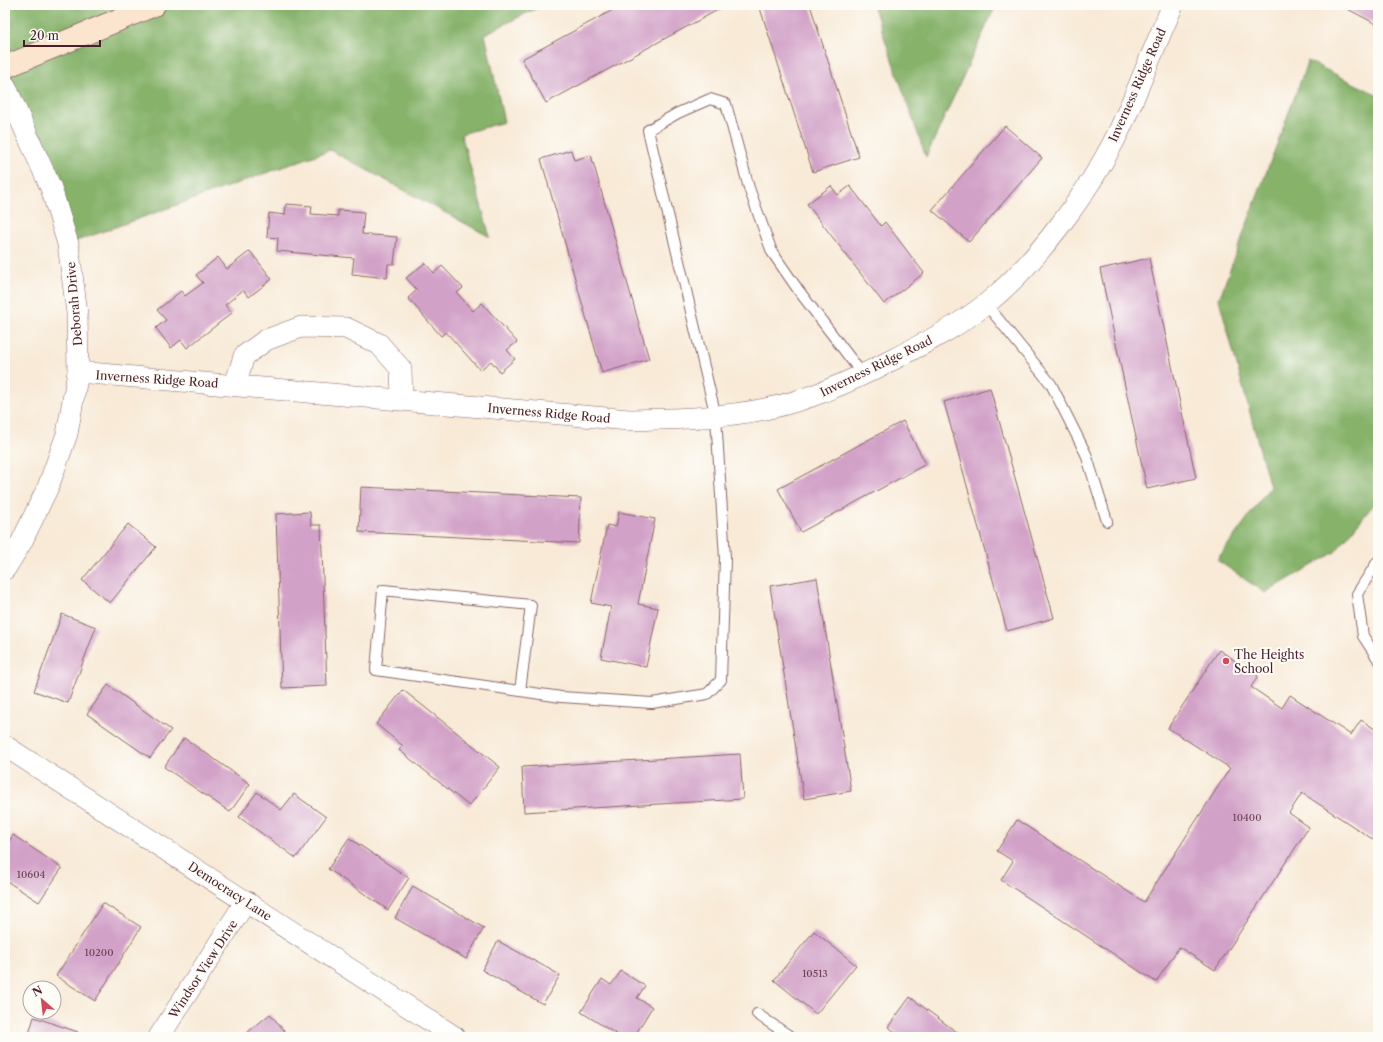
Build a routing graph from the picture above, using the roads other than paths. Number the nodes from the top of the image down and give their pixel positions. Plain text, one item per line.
1 (154, 5) edge
2 (1173, 5) edge
3 (5, 67) edge
4 (5, 85) edge
5 (986, 304) junction
6 (78, 372) junction
7 (863, 375) junction
8 (235, 385) junction
9 (402, 399) junction
10 (716, 417) junction
11 (1107, 521) dead end
12 (1378, 561) edge
13 (5, 569) edge
14 (1378, 659) edge
15 (520, 691) junction
16 (5, 746) edge
17 (246, 901) junction
18 (757, 1014) dead end
19 (159, 1037) edge
20 (454, 1037) edge
21 (792, 1037) edge

1 - 3 street
2 - 5 street, Inverness Ridge Road
4 - 6 street, Deborah Drive
5 - 7 street, Inverness Ridge Road
5 - 11 lane
6 - 8 street, Inverness Ridge Road
6 - 13 street, Deborah Drive
7 - 10 street, Inverness Ridge Road
7 - 10 lane
8 - 9 street, Inverness Ridge Road
8 - 9 street, Inverness Ridge Road
9 - 10 street, Inverness Ridge Road
10 - 15 lane
12 - 14 lane
15 - 15 lane
16 - 17 street, Democracy Lane
17 - 19 street, Windsor View Drive
17 - 20 street, Democracy Lane
18 - 21 lane

